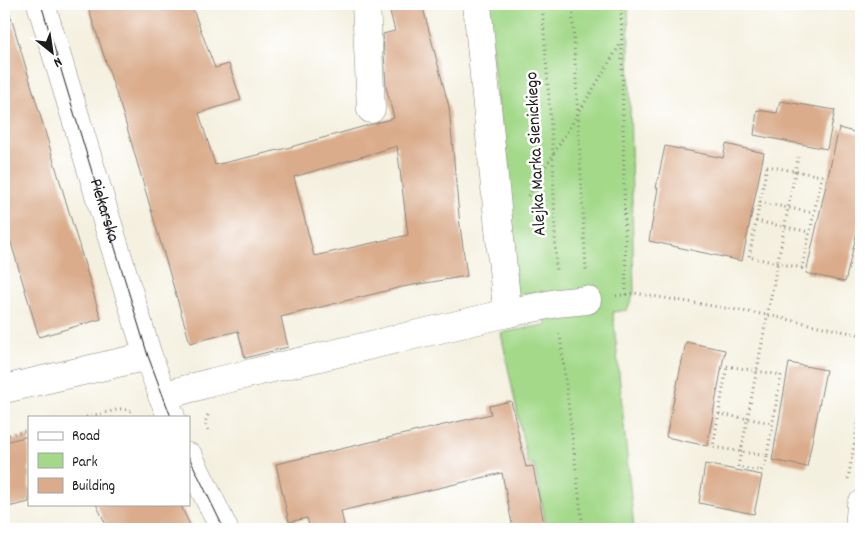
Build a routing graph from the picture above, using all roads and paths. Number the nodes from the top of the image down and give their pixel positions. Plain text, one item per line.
1 (41, 4) edge
2 (366, 4) edge
3 (477, 4) edge
4 (542, 4) edge
5 (572, 4) edge
6 (621, 4) edge
7 (622, 43) junction
8 (371, 109) dead end
9 (578, 114) junction
10 (553, 155) junction
11 (798, 157) dead end
12 (795, 170) junction
13 (527, 197) dead end
14 (760, 202) junction
15 (788, 208) junction
16 (814, 213) junction
17 (756, 221) junction
18 (784, 226) junction
19 (810, 232) junction
20 (777, 263) junction
21 (626, 295) junction
22 (587, 300) junction
23 (557, 303) junction
24 (508, 313) junction
25 (767, 315) junction
26 (861, 335) edge
27 (148, 356) junction
28 (756, 371) junction
29 (4, 389) edge
30 (861, 406) edge
31 (167, 407) edge
32 (211, 411) dead end
33 (138, 414) dead end
34 (719, 414) junction
35 (90, 416) edge
36 (747, 419) junction
37 (773, 423) junction
38 (28, 430) edge
39 (210, 435) dead end
40 (4, 436) edge
41 (741, 452) junction
42 (767, 456) junction
43 (190, 458) edge
44 (854, 496) edge
45 (224, 529) edge
46 (583, 529) edge
47 (859, 529) edge

1 - 27 street, Piekarska
2 - 8 street
3 - 24 street
4 - 10 path, Alejka Marka Sienickiego
5 - 9 path
6 - 7 path
7 - 9 path
7 - 21 path
9 - 10 path
9 - 22 path
10 - 13 path
10 - 23 path, Alejka Marka Sienickiego
11 - 12 path
12 - 14 path
12 - 15 path
12 - 16 path
14 - 15 path
14 - 17 path
15 - 16 path
15 - 18 path
16 - 19 path
17 - 18 path
17 - 20 path
18 - 19 path
18 - 20 path
19 - 20 path
20 - 25 path
21 - 22 path
21 - 25 path
22 - 23 street
23 - 24 street
23 - 46 path, Alejka Marka Sienickiego
24 - 31 street
25 - 26 path
25 - 28 path
27 - 29 street
27 - 31 street, Piekarska
28 - 34 path
28 - 36 path
28 - 37 path
30 - 44 path
32 - 39 path
33 - 35 path
34 - 36 path
34 - 41 path
36 - 37 path
36 - 41 path
37 - 42 path
38 - 40 path
41 - 42 path
41 - 42 path
43 - 45 street
44 - 47 street

